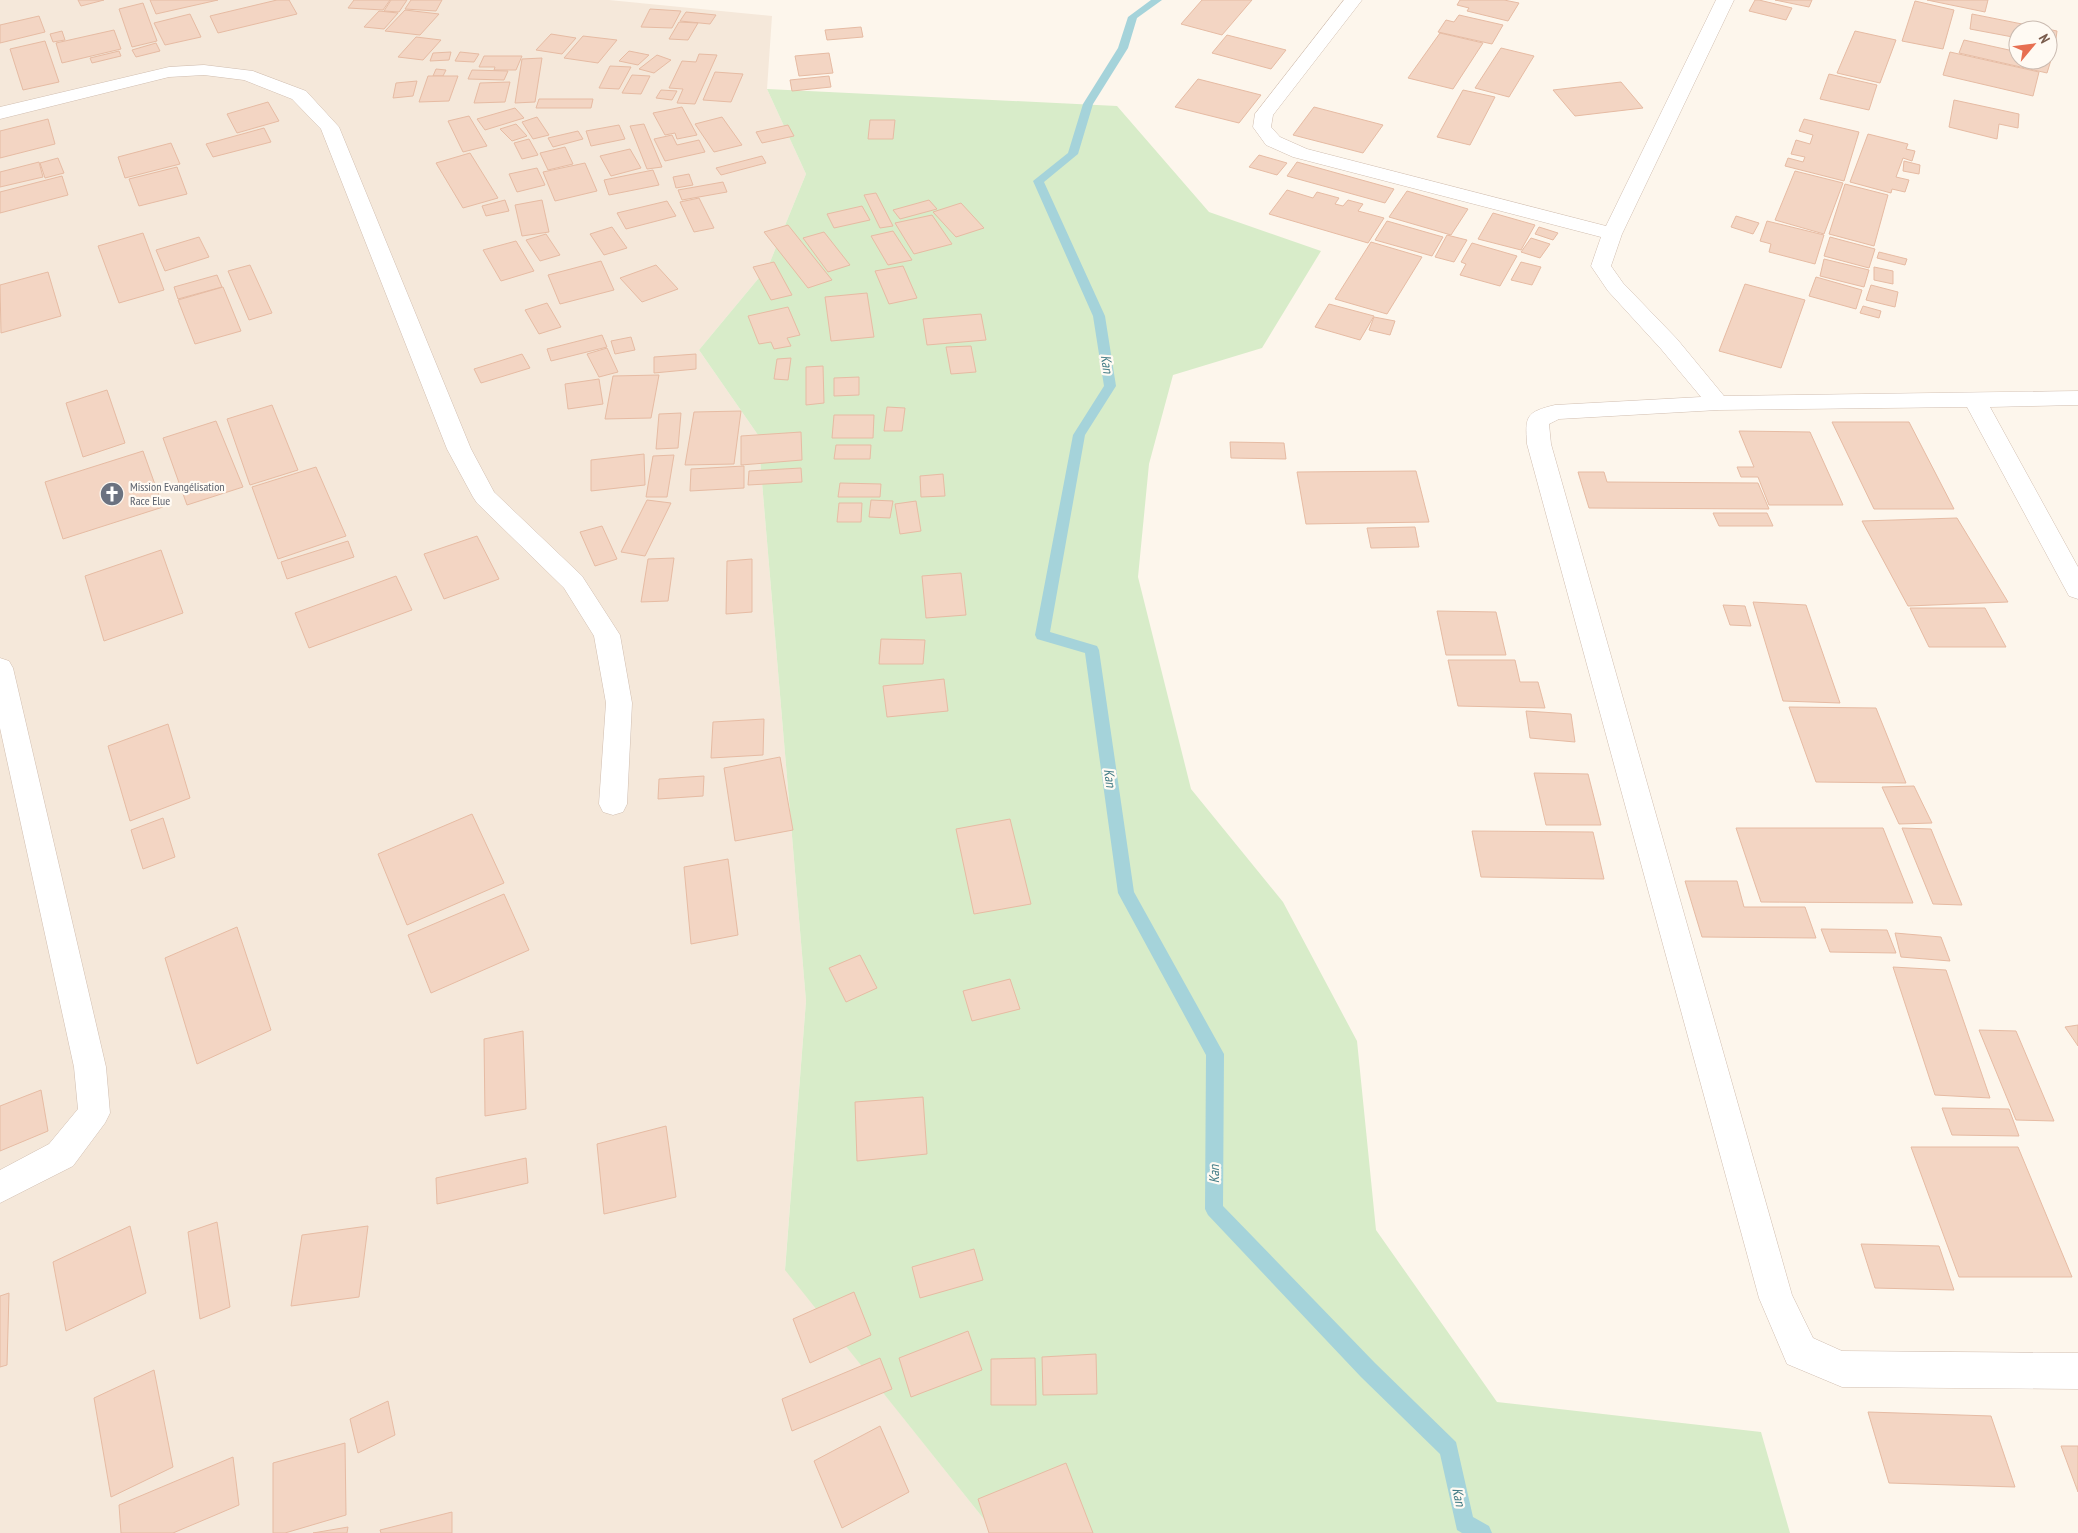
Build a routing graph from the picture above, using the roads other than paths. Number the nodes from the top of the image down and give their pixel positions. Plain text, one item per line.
1 (1353, 0) edge
2 (1726, 0) edge
3 (0, 113) edge
4 (1612, 234) junction
5 (2078, 398) edge
6 (1975, 400) junction
7 (1718, 403) junction
8 (2078, 590) edge
9 (0, 668) edge
10 (613, 804) dead end
11 (0, 1187) edge
12 (2078, 1371) edge

1 - 4 street
2 - 4 street
3 - 10 street
4 - 7 street
5 - 6 street
6 - 7 street
6 - 8 street
7 - 12 street
9 - 11 street

